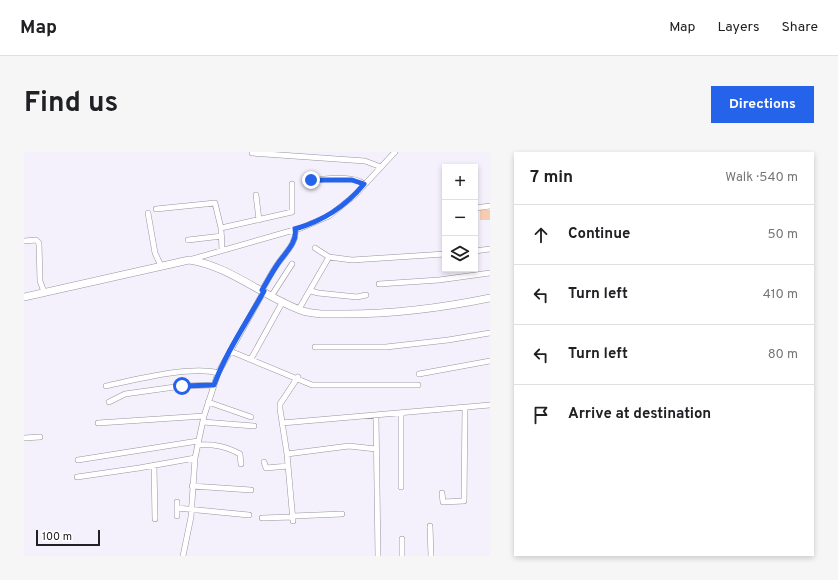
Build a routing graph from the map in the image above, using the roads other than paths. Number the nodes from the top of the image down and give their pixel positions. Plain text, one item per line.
1 (394, 152) edge
2 (252, 153) dead end
3 (381, 167) junction
4 (311, 180) dead end
5 (292, 184) dead end
6 (364, 184) junction
7 (256, 195) dead end
8 (490, 206) edge
9 (478, 208) edge
10 (156, 209) dead end
11 (148, 213) dead end
12 (259, 220) junction
13 (221, 228) junction
14 (295, 229) junction
15 (222, 236) junction
16 (188, 240) dead end
17 (24, 241) edge
18 (316, 248) dead end
19 (490, 249) edge
20 (222, 250) junction
21 (478, 251) edge
22 (442, 254) edge
23 (329, 256) junction
24 (189, 260) junction
25 (292, 264) dead end
26 (161, 266) junction
27 (490, 272) edge
28 (379, 284) dead end
29 (263, 291) junction
30 (311, 291) junction
31 (44, 292) junction
32 (272, 295) junction
33 (366, 295) dead end
34 (24, 297) edge
35 (490, 298) edge
36 (283, 301) junction
37 (298, 309) junction
38 (490, 332) edge
39 (315, 347) dead end
40 (230, 351) junction
41 (252, 359) junction
42 (490, 361) edge
43 (218, 373) junction
44 (419, 374) dead end
45 (298, 377) junction
46 (214, 385) junction
47 (418, 385) dead end
48 (106, 386) dead end
49 (110, 402) dead end
50 (208, 402) junction
51 (490, 405) edge
52 (464, 408) junction
53 (401, 413) junction
54 (204, 416) junction
55 (376, 416) junction
56 (251, 417) dead end
57 (202, 422) junction
58 (98, 423) dead end
59 (282, 423) junction
60 (254, 426) dead end
61 (40, 437) dead end
62 (24, 438) edge
63 (198, 443) junction
64 (376, 449) junction
65 (287, 454) junction
66 (195, 458) junction
67 (78, 460) dead end
68 (264, 462) dead end
69 (241, 464) dead end
70 (154, 466) junction
71 (288, 466) junction
72 (77, 477) dead end
73 (192, 486) junction
74 (401, 486) dead end
75 (251, 490) dead end
76 (442, 493) dead end
77 (191, 509) junction
78 (342, 514) dead end
79 (249, 515) dead end
80 (177, 516) dead end
81 (262, 518) dead end
82 (293, 518) junction
83 (155, 519) dead end
84 (430, 526) dead end
85 (402, 539) dead end
86 (183, 556) edge
87 (378, 556) edge
88 (402, 556) edge
89 (431, 556) edge

1 - 3 street
2 - 3 street
3 - 6 street
4 - 6 street
5 - 12 street
6 - 14 street
7 - 12 street
8 - 9 street
10 - 13 street
11 - 26 street
12 - 13 street
13 - 15 street
14 - 20 street
14 - 29 street
15 - 16 street
15 - 20 street
17 - 31 street
18 - 23 street
19 - 21 street
20 - 24 street
22 - 23 street
23 - 30 street
24 - 26 main road
24 - 29 main road
25 - 32 street
26 - 31 main road
27 - 28 street
29 - 32 main road
29 - 40 street
30 - 33 street
30 - 37 street
31 - 34 main road
32 - 36 main road
35 - 37 main road
36 - 37 main road
36 - 41 street
38 - 39 street
40 - 41 street
40 - 43 street
41 - 45 street
42 - 44 street
43 - 46 street
43 - 48 street
45 - 47 street
45 - 59 street
46 - 49 street
46 - 50 street
50 - 54 street
50 - 56 street
51 - 52 street
52 - 53 street
52 - 76 street
53 - 55 street
53 - 74 street
54 - 57 street
54 - 58 street
55 - 59 street
55 - 64 street
57 - 60 street
57 - 63 street
59 - 65 street
61 - 62 street
63 - 66 street
63 - 67 street
63 - 69 street
64 - 65 street
64 - 87 street
65 - 71 street
66 - 70 street
66 - 73 street
68 - 71 street
70 - 72 street
70 - 83 street
71 - 82 street
73 - 75 street
73 - 77 street
77 - 79 street
77 - 80 street
77 - 86 street
78 - 82 street
81 - 82 street
84 - 89 street
85 - 88 street

